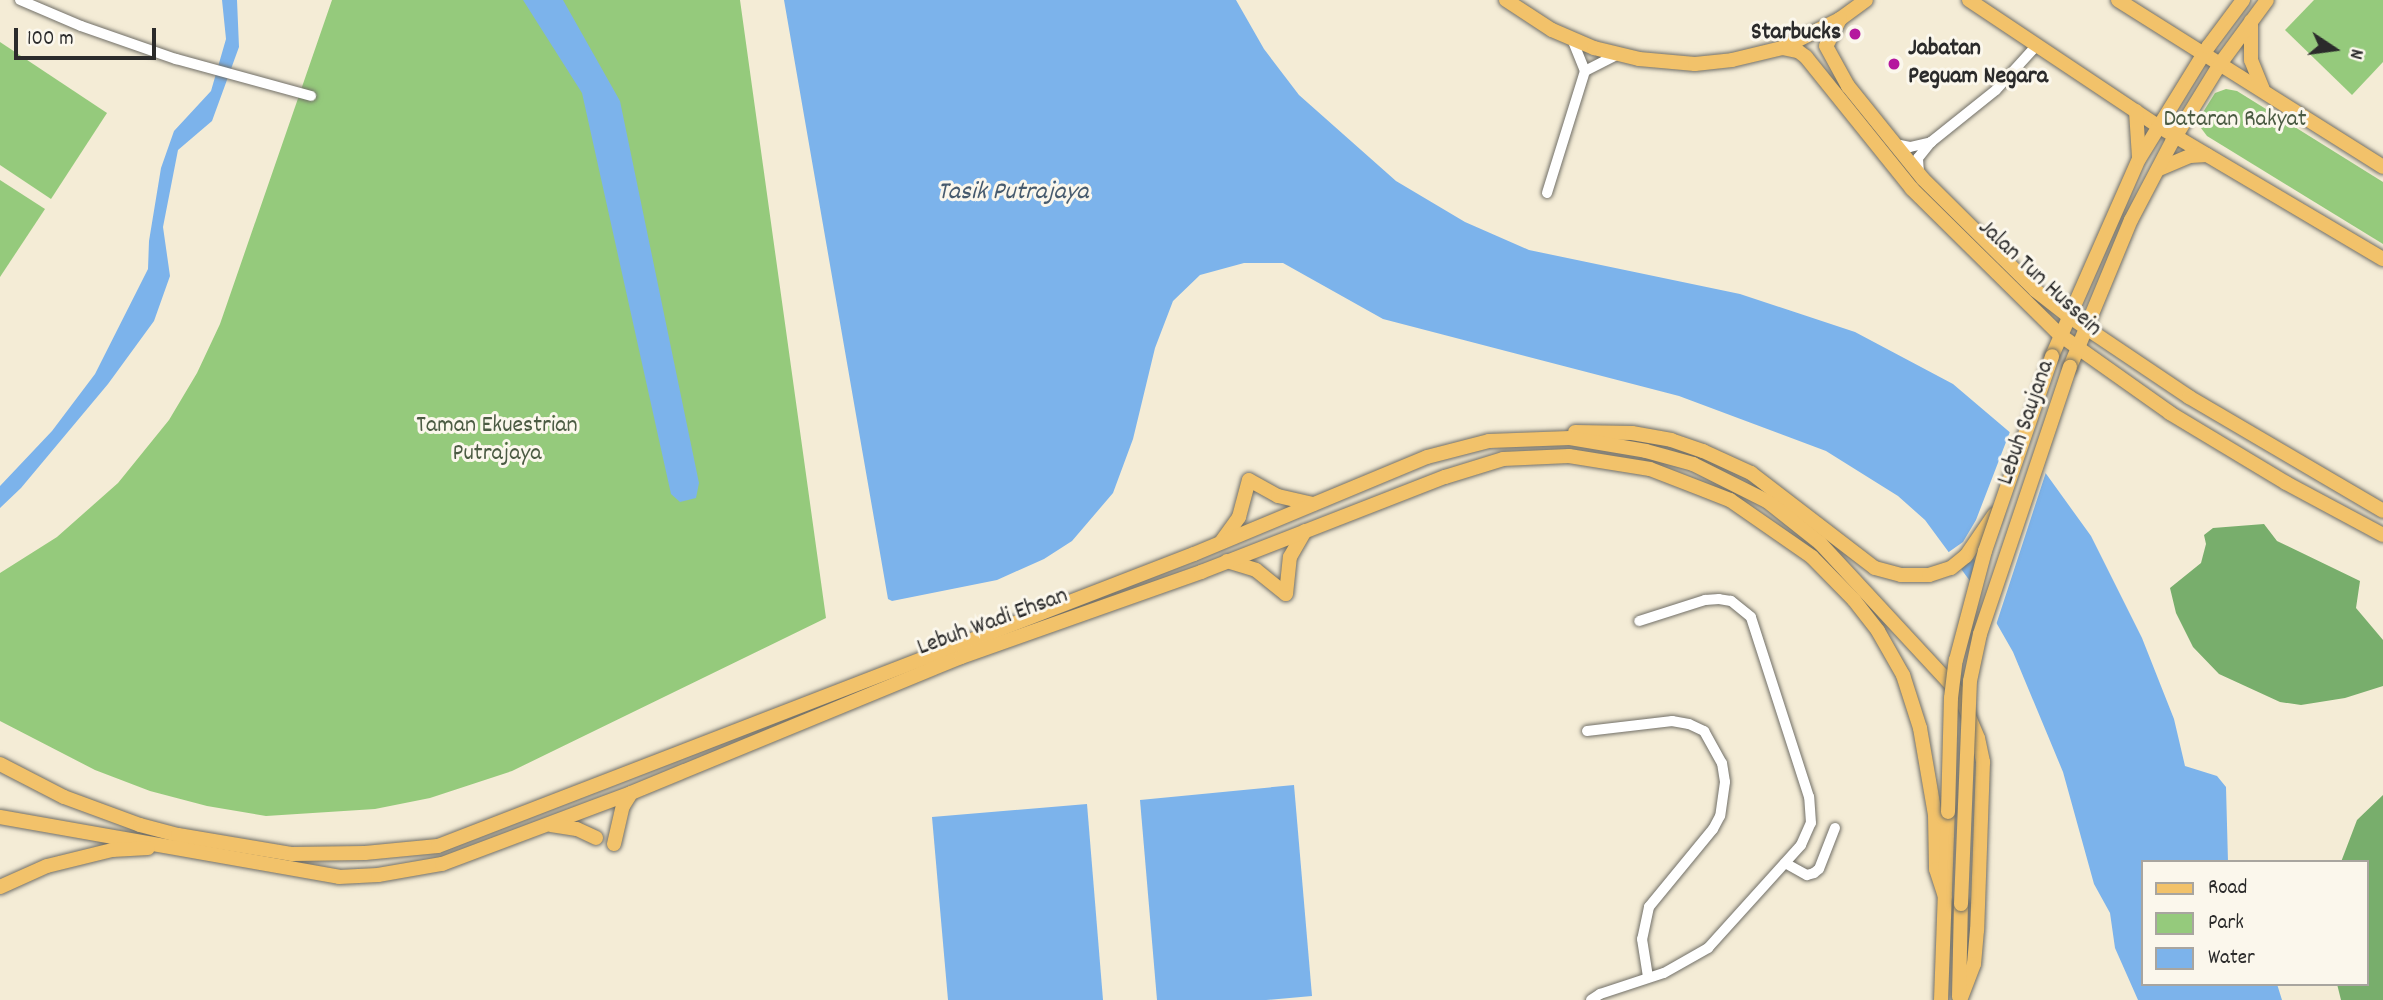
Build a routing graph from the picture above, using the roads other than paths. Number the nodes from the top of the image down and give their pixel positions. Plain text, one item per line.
1 (20, 0) edge
2 (1506, 0) edge
3 (1866, 0) edge
4 (1969, 0) edge
5 (2118, 0) edge
6 (2242, 0) edge
7 (2267, 0) edge
8 (1840, 19) junction
9 (2252, 20) junction
10 (2222, 28) junction
11 (1572, 39) junction
12 (2182, 40) junction
13 (2037, 45) junction
14 (1782, 48) junction
15 (2204, 53) junction
16 (1618, 54) junction
17 (2220, 64) junction
18 (1585, 72) junction
19 (2264, 91) junction
20 (312, 96) dead end
21 (2136, 111) junction
22 (2158, 126) junction
23 (2175, 136) junction
24 (1931, 142) junction
25 (1895, 144) junction
26 (2207, 155) junction
27 (2140, 159) junction
28 (2383, 167) edge
29 (2157, 170) junction
30 (1919, 173) junction
31 (1547, 193) dead end
32 (2383, 259) edge
33 (2067, 316) junction
34 (2084, 327) junction
35 (2060, 335) junction
36 (2077, 346) junction
37 (1559, 439) junction
38 (2002, 501) junction
39 (1313, 504) junction
40 (2383, 511) edge
41 (1304, 531) junction
42 (2383, 535) edge
43 (1220, 543) junction
44 (1227, 561) junction
45 (1639, 621) dead end
46 (1587, 731) dead end
47 (0, 764) edge
48 (631, 793) junction
49 (1941, 813) junction
50 (0, 817) edge
51 (551, 825) junction
52 (1835, 828) dead end
53 (596, 838) dead end
54 (177, 841) junction
55 (614, 844) dead end
56 (1785, 863) junction
57 (0, 887) edge
58 (1648, 978) junction
59 (1591, 1000) edge
60 (1941, 1000) edge
61 (1960, 1000) edge

1 - 20 street
2 - 11 main road
3 - 8 main road
4 - 13 main road
5 - 12 main road
6 - 10 main road, Lebuh Saujana
7 - 9 main road, Lebuh Saujana
8 - 14 main road
8 - 25 main road, Jalan Tun Hussein
9 - 17 main road, Lebuh Saujana
9 - 19 main road
10 - 12 main road
10 - 15 main road, Lebuh Saujana
11 - 16 main road
11 - 18 street
12 - 15 main road
13 - 21 main road
13 - 24 street
14 - 16 main road
14 - 35 main road, Jalan Tun Hussein
15 - 17 main road
15 - 22 main road, Lebuh Saujana
16 - 18 street
17 - 19 main road
17 - 23 main road, Lebuh Saujana
18 - 31 street
19 - 28 main road
21 - 22 main road
21 - 27 main road
22 - 23 main road
22 - 27 main road, Lebuh Saujana
23 - 26 main road
23 - 29 main road, Lebuh Saujana
24 - 25 street
24 - 30 street
25 - 30 main road, Jalan Tun Hussein
26 - 29 main road
26 - 32 main road
27 - 33 main road, Lebuh Saujana
29 - 34 main road, Lebuh Saujana
30 - 33 main road, Jalan Tun Hussein
33 - 34 main road, Jalan Tun Hussein
33 - 35 main road, Lebuh Saujana
34 - 36 main road, Lebuh Saujana
34 - 40 main road, Jalan Tun Hussein
35 - 36 main road, Jalan Tun Hussein
35 - 38 main road, Lebuh Saujana, bridge
36 - 42 main road, Jalan Tun Hussein
36 - 61 main road, Lebuh Saujana, bridge
37 - 38 main road, bridge
37 - 39 main road, Lebuh Wadi Ehsan
37 - 61 main road
38 - 49 main road, Lebuh Saujana, bridge
39 - 43 main road, Lebuh Wadi Ehsan
39 - 43 main road
41 - 44 main road, Lebuh Wadi Ehsan
41 - 44 main road
41 - 49 main road, Lebuh Wadi Ehsan
43 - 54 main road, Lebuh Wadi Ehsan
44 - 48 main road, Lebuh Wadi Ehsan
45 - 56 street
46 - 58 street
47 - 54 main road
48 - 51 main road, Lebuh Wadi Ehsan
48 - 55 main road
49 - 60 main road
50 - 54 main road
51 - 53 main road
51 - 54 main road, Lebuh Wadi Ehsan
52 - 56 street
54 - 57 main road
56 - 58 street
58 - 59 street

